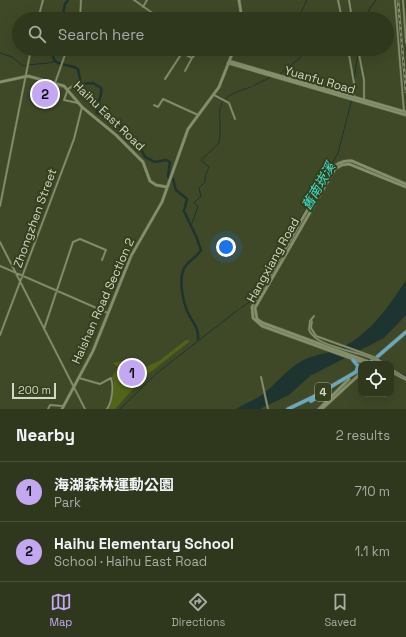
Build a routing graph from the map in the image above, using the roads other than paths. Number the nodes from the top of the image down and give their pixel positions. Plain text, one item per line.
1 (43, 0) edge
2 (81, 0) edge
3 (134, 0) edge
4 (147, 0) edge
5 (239, 0) edge
6 (338, 0) edge
7 (349, 0) edge
8 (395, 0) edge
9 (403, 0) edge
10 (143, 7) junction
11 (40, 12) edge
12 (80, 12) edge
13 (151, 12) edge
14 (241, 12) edge
15 (341, 12) edge
16 (351, 12) edge
17 (406, 44) edge
18 (29, 56) edge
19 (64, 56) edge
20 (180, 56) edge
21 (188, 56) edge
22 (231, 56) edge
23 (349, 56) edge
24 (359, 56) edge
25 (192, 58) joint
26 (229, 62) junction
27 (185, 71) dead end
28 (25, 77) junction
29 (165, 78) dead end
30 (0, 82) edge
31 (79, 82) dead end
32 (55, 84) junction
33 (68, 89) junction
34 (213, 94) junction
35 (354, 99) junction
36 (364, 101) junction
37 (80, 104) junction
38 (154, 105) dead end
39 (82, 107) junction
40 (405, 113) edge
41 (198, 115) junction
42 (235, 119) dead end
43 (406, 184) edge
44 (406, 187) edge
45 (167, 188) junction
46 (0, 206) edge
47 (0, 242) edge
48 (102, 260) dead end
49 (0, 266) edge
50 (16, 274) junction
51 (22, 276) junction
52 (20, 282) junction
53 (57, 292) junction
54 (108, 313) junction
55 (44, 329) junction
56 (406, 334) edge
57 (0, 335) edge
58 (353, 359) junction
59 (373, 361) edge
60 (377, 361) edge
61 (382, 361) edge
62 (358, 366) edge
63 (394, 371) edge
64 (358, 372) edge
65 (358, 372) edge
66 (358, 373) edge
67 (394, 373) edge
68 (78, 377) junction
69 (261, 377) dead end
70 (349, 379) junction
71 (406, 379) edge
72 (73, 387) junction
73 (62, 408) edge
74 (48, 409) edge
75 (85, 409) edge
76 (107, 409) edge
77 (267, 409) edge
78 (288, 409) edge
79 (293, 409) edge
80 (319, 409) edge
81 (322, 409) edge

1 - 11 street
2 - 12 street
3 - 10 street
4 - 10 street
5 - 14 street
6 - 15 street
7 - 16 street
8 - 40 street
9 - 17 street
10 - 13 street
18 - 28 street
19 - 32 street
20 - 29 street
21 - 25 street
22 - 26 street, Haishan Road Section 2
23 - 35 street
24 - 36 street
25 - 27 street
26 - 34 street, Haishan Road Section 2
26 - 35 street, Yuanfu Road
28 - 30 street, Haihu East Road
28 - 32 street, Haihu East Road
28 - 46 street
31 - 33 street
32 - 33 street, Haihu East Road
33 - 37 street, Haihu East Road
33 - 37 street
34 - 41 street, Haishan Road Section 2
34 - 42 street
35 - 36 street, Yuanfu Road
36 - 40 street, Yuanfu Road
37 - 39 street, Haihu East Road
38 - 41 street
39 - 45 street, Haihu East Road
39 - 51 street, Zhongzhen Street
41 - 45 street, Haishan Road Section 2
43 - 58 street, Hangxiang Road
44 - 58 street, Hangxiang Road, bridge
45 - 54 street, Haishan Road Section 2
47 - 50 street
48 - 53 street
49 - 50 street
50 - 51 street
50 - 52 street
51 - 52 street, Zhongzhen Street
51 - 53 street
52 - 55 street
52 - 57 street, Zhongzhen Street
53 - 54 street
53 - 55 street
54 - 68 street, Haishan Road Section 2
55 - 72 street
56 - 59 main road
58 - 59 street, Hangxiang Road
58 - 62 main road
60 - 61 street, bridge
63 - 71 street
64 - 70 main road, 4
65 - 78 main road, 4
66 - 81 street
67 - 71 street
68 - 72 street, Haishan Road Section 2
68 - 76 street
69 - 77 street
70 - 79 main road, 4
70 - 80 street
72 - 73 street, Haishan Road Section 2
72 - 75 street
73 - 74 street

